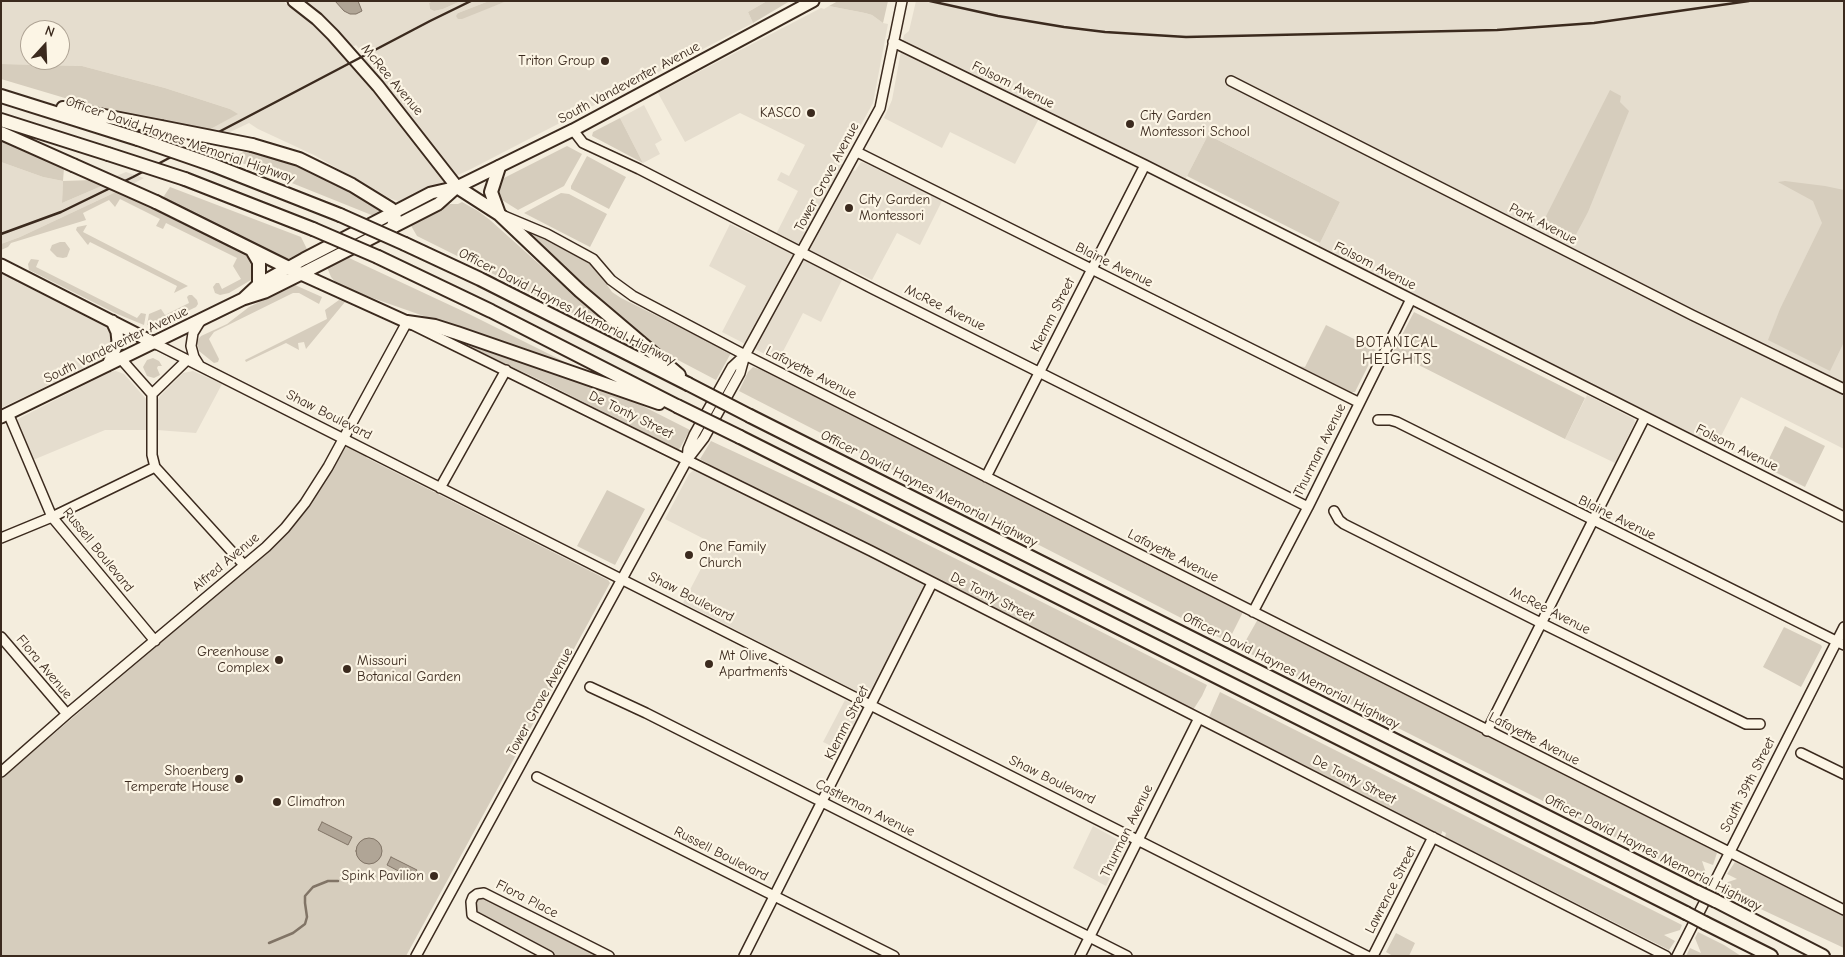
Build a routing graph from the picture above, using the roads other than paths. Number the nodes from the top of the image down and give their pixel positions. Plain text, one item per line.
1 (294, 1) edge
2 (902, 1) edge
3 (810, 3) edge
4 (893, 42) junction
5 (1231, 81) dead end
6 (1, 96) edge
7 (24, 102) junction
8 (1, 120) edge
9 (573, 130) junction
10 (1, 134) edge
11 (857, 152) junction
12 (1145, 165) junction
13 (499, 167) junction
14 (457, 187) junction
15 (394, 213) junction
16 (499, 214) junction
17 (393, 227) junction
18 (333, 244) junction
19 (252, 250) junction
20 (802, 253) junction
21 (324, 262) junction
22 (1, 265) edge
23 (288, 268) junction
24 (1092, 269) junction
25 (301, 274) junction
26 (259, 284) junction
27 (328, 287) junction
28 (243, 299) junction
29 (1411, 299) junction
30 (201, 320) junction
31 (112, 322) junction
32 (407, 322) junction
33 (154, 342) junction
34 (745, 355) junction
35 (121, 359) junction
36 (187, 360) junction
37 (108, 365) junction
38 (201, 367) junction
39 (506, 370) junction
40 (1040, 372) junction
41 (688, 384) junction
42 (1844, 389) edge
43 (152, 394) junction
44 (1358, 402) junction
45 (677, 406) junction
46 (5, 415) edge
47 (1645, 418) junction
48 (1378, 420) dead end
49 (344, 439) junction
50 (687, 460) junction
51 (155, 467) junction
52 (986, 477) junction
53 (440, 488) junction
54 (1308, 507) junction
55 (1334, 511) dead end
56 (1844, 516) edge
57 (52, 517) junction
58 (1593, 521) junction
59 (1, 538) edge
60 (244, 565) junction
61 (622, 579) junction
62 (932, 583) junction
63 (1252, 612) junction
64 (1541, 623) junction
65 (1844, 627) edge
66 (1, 637) edge
67 (155, 641) junction
68 (1840, 643) edge
69 (590, 687) dead end
70 (871, 707) junction
71 (67, 714) junction
72 (1199, 718) junction
73 (1760, 724) dead end
74 (1487, 731) junction
75 (1801, 753) dead end
76 (1, 772) edge
77 (1844, 774) edge
78 (537, 777) dead end
79 (822, 802) junction
80 (1433, 837) junction
81 (1139, 840) junction
82 (1729, 852) junction
83 (775, 896) junction
84 (1844, 910) edge
85 (1090, 936) junction
86 (416, 956) edge
87 (549, 956) edge
88 (609, 956) edge
89 (744, 956) edge
90 (894, 956) edge
91 (1080, 956) edge
92 (1127, 956) edge
93 (1366, 956) edge
94 (1373, 956) edge
95 (1666, 956) edge
96 (1677, 956) edge
97 (1771, 956) edge
98 (1823, 956) edge

1 - 14 main road, McRee Avenue
2 - 4 street, Tower Grove Avenue
3 - 9 main road, South Vandeventer Avenue
4 - 11 street, Tower Grove Avenue
4 - 12 street, Folsom Avenue
5 - 42 street, Park Avenue
6 - 7 highway, Officer David Haynes Memorial Highway
7 - 15 highway, bridge
7 - 41 highway, Officer David Haynes Memorial Highway, bridge
8 - 45 highway, bridge
9 - 13 main road, South Vandeventer Avenue
9 - 20 street, McRee Avenue
10 - 19 highway, bridge
11 - 20 street, Tower Grove Avenue
11 - 24 street, Blaine Avenue
12 - 24 street, Klemm Street
12 - 29 street, Folsom Avenue
13 - 14 main road, South Vandeventer Avenue
13 - 16 highway
14 - 15 main road, South Vandeventer Avenue
14 - 16 highway
14 - 17 main road, South Vandeventer Avenue
15 - 17 highway
15 - 18 main road, South Vandeventer Avenue
16 - 34 street, Lafayette Avenue
16 - 41 highway
17 - 21 main road, South Vandeventer Avenue
18 - 21 main road
18 - 23 main road, South Vandeventer Avenue
19 - 23 highway
19 - 26 highway
20 - 34 street, Tower Grove Avenue
20 - 40 street, McRee Avenue
21 - 25 main road, South Vandeventer Avenue
21 - 27 main road
22 - 31 main road, Shaw Boulevard
23 - 25 highway
23 - 26 main road, South Vandeventer Avenue
24 - 40 street, Klemm Street
24 - 44 street, Blaine Avenue
25 - 27 main road, De Tonty Street
25 - 28 main road, South Vandeventer Avenue
26 - 28 main road, South Vandeventer Avenue
27 - 32 main road, De Tonty Street
28 - 30 main road, South Vandeventer Avenue
29 - 44 street, Thurman Avenue
29 - 47 street, Folsom Avenue
30 - 33 main road, South Vandeventer Avenue
30 - 38 street
31 - 33 main road, Shaw Boulevard
31 - 37 main road
32 - 39 street, De Tonty Street
32 - 45 highway
32 - 49 street, Alfred Avenue
33 - 35 main road, South Vandeventer Avenue
33 - 36 street, Shaw Boulevard
34 - 50 street, Tower Grove Avenue
34 - 52 street, Lafayette Avenue
35 - 37 main road, South Vandeventer Avenue
35 - 43 street
36 - 38 street, Shaw Boulevard
36 - 43 street
37 - 46 main road, South Vandeventer Avenue
38 - 49 street, Shaw Boulevard
39 - 50 street, De Tonty Street
39 - 53 street
40 - 52 street, Klemm Street
40 - 54 street, McRee Avenue
41 - 98 highway, Officer David Haynes Memorial Highway, bridge
43 - 51 street
44 - 54 street, Thurman Avenue
45 - 97 highway, bridge
46 - 57 street, Russell Boulevard
47 - 56 street, Folsom Avenue
47 - 58 street
48 - 58 street, Blaine Avenue
49 - 53 street, Shaw Boulevard
49 - 60 street, Alfred Avenue
50 - 61 street, Tower Grove Avenue
50 - 62 street, De Tonty Street
51 - 57 street
51 - 60 street
52 - 63 street, Lafayette Avenue
53 - 61 street, Shaw Boulevard
54 - 63 street, Thurman Avenue
55 - 64 street, McRee Avenue
57 - 59 street
57 - 67 street, Russell Boulevard
58 - 64 street
58 - 68 street, Blaine Avenue
60 - 67 street, Alfred Avenue
61 - 70 street, Shaw Boulevard
61 - 86 street, Tower Grove Avenue
62 - 70 street, Klemm Street
62 - 72 street, De Tonty Street
63 - 74 street, Lafayette Avenue
64 - 73 street, McRee Avenue
64 - 74 street
65 - 68 street, South 39th Street
66 - 71 street, Flora Avenue
67 - 71 street, Alfred Avenue
68 - 82 street, South 39th Street
69 - 79 street, Castleman Avenue
70 - 79 street, Klemm Street
70 - 81 street, Shaw Boulevard
71 - 76 street, Alfred Avenue
72 - 80 street, De Tonty Street
72 - 81 street, Thurman Avenue
74 - 82 street, Lafayette Avenue
75 - 77 street
78 - 83 street, Russell Boulevard
79 - 83 street, Klemm Street
79 - 85 street, Castleman Avenue
80 - 94 street, Lawrence Street
80 - 95 street, De Tonty Street
81 - 85 street, Thurman Avenue
81 - 93 street, Shaw Boulevard
82 - 84 street, Lafayette Avenue
82 - 96 street, South 39th Street
83 - 89 street, Klemm Street
83 - 90 street, Russell Boulevard
85 - 91 street, Thurman Avenue
85 - 92 street, Castleman Avenue
87 - 88 street, Flora Place

